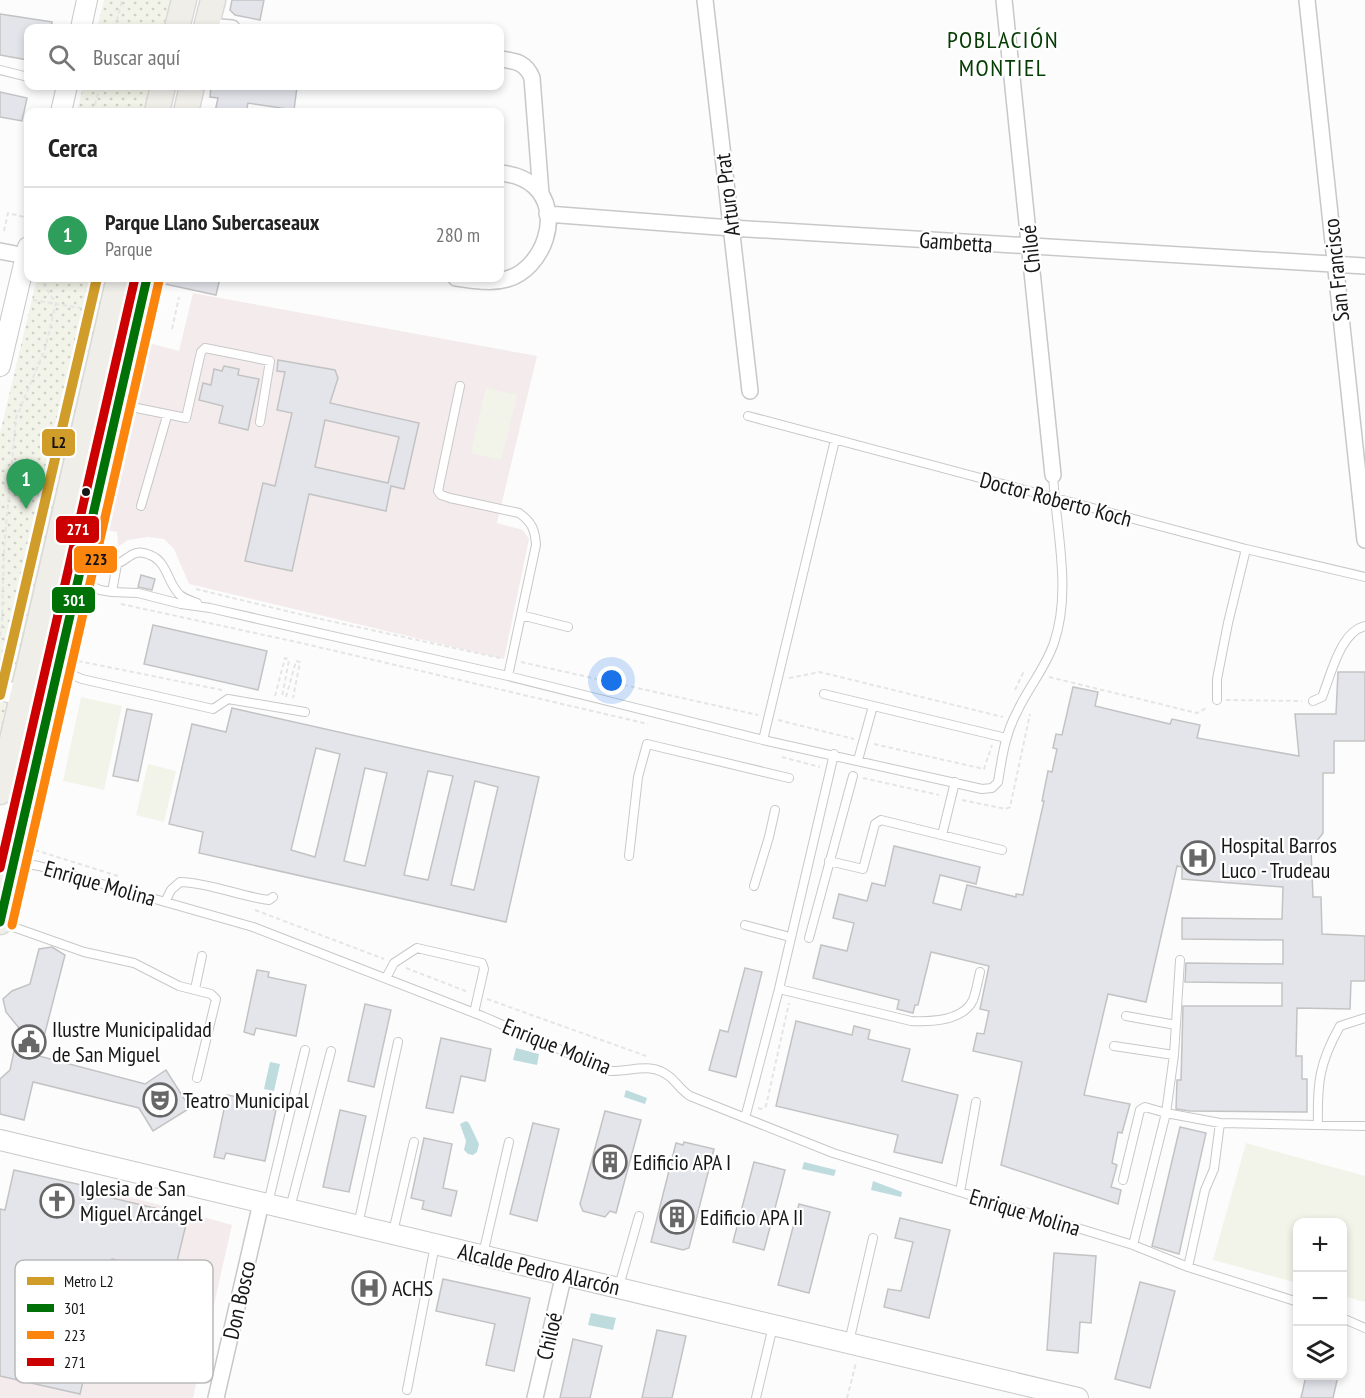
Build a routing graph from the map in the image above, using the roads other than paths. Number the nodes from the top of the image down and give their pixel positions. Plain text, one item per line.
1 (87, 0) edge
2 (184, 0) edge
3 (213, 0) edge
4 (705, 0) edge
5 (1004, 0) edge
6 (1307, 0) edge
7 (82, 24) edge
8 (178, 24) edge
9 (207, 24) edge
10 (504, 60) edge
11 (0, 70) edge
12 (24, 76) edge
13 (65, 90) edge
14 (162, 90) edge
15 (191, 90) edge
16 (62, 108) edge
17 (158, 108) edge
18 (187, 108) edge
19 (504, 174) edge
20 (541, 194) junction
21 (548, 214) junction
22 (731, 228) junction
23 (1030, 247) junction
24 (0, 251) edge
25 (24, 251) edge
26 (24, 264) edge
27 (1335, 264) junction
28 (1365, 266) edge
29 (504, 279) edge
30 (117, 282) edge
31 (146, 282) edge
32 (0, 366) edge
33 (460, 386) dead end
34 (750, 391) dead end
35 (118, 404) junction
36 (167, 416) junction
37 (748, 416) dead end
38 (260, 422) dead end
39 (836, 440) junction
40 (1053, 475) joint
41 (1054, 498) junction
42 (141, 506) dead end
43 (1365, 540) edge
44 (1246, 549) junction
45 (117, 564) junction
46 (52, 565) junction
47 (80, 572) junction
48 (1365, 578) edge
49 (112, 592) junction
50 (210, 608) junction
51 (521, 615) junction
52 (1365, 626) edge
53 (568, 627) dead end
54 (59, 663) junction
55 (508, 676) junction
56 (11, 693) edge
57 (824, 694) dead end
58 (1217, 700) road end
59 (1313, 701) road end
60 (50, 702) junction
61 (873, 706) junction
62 (304, 712) road end
63 (1006, 738) junction
64 (763, 740) junction
65 (834, 754) junction
66 (858, 760) junction
67 (853, 776) road end
68 (789, 778) dead end
69 (955, 782) junction
70 (0, 792) edge
71 (775, 810) dead end
72 (942, 835) junction
73 (13, 842) edge
74 (1002, 850) dead end
75 (629, 856) dead end
76 (828, 861) junction
77 (754, 886) dead end
78 (273, 897) dead end
79 (165, 902) junction
80 (0, 922) edge
81 (745, 925) dead end
82 (790, 937) junction
83 (809, 938) dead end
84 (202, 956) dead end
85 (1180, 960) dead end
86 (980, 972) dead end
87 (386, 978) junction
88 (195, 989) junction
89 (779, 989) junction
90 (474, 1013) junction
91 (1126, 1016) dead end
92 (1365, 1018) edge
93 (1176, 1025) junction
94 (398, 1042) dead end
95 (1114, 1046) dead end
96 (305, 1050) dead end
97 (331, 1051) dead end
98 (1174, 1055) junction
99 (197, 1078) dead end
100 (976, 1102) dead end
101 (1166, 1113) junction
102 (745, 1118) junction
103 (1220, 1124) junction
104 (1318, 1125) junction
105 (1365, 1126) edge
106 (0, 1140) edge
107 (414, 1142) dead end
108 (509, 1142) dead end
109 (1122, 1180) dead end
110 (960, 1192) junction
111 (264, 1204) junction
112 (290, 1210) junction
113 (639, 1216) dead end
114 (358, 1226) junction
115 (392, 1234) junction
116 (873, 1238) dead end
117 (435, 1244) junction
118 (1133, 1245) junction
119 (483, 1254) junction
120 (1188, 1267) junction
121 (564, 1274) junction
122 (619, 1288) junction
123 (1293, 1300) edge
124 (1347, 1320) edge
125 (773, 1324) junction
126 (1365, 1328) edge
127 (855, 1344) junction
128 (407, 1390) dead end
129 (216, 1398) edge
130 (535, 1398) edge
131 (756, 1398) edge
132 (1078, 1398) edge

1 - 7 street
2 - 8 main road
3 - 9 main road
4 - 22 street, Arturo Prat
5 - 23 street, Chiloé
6 - 27 street, San Francisco
10 - 20 street
11 - 12 lane
13 - 16 street
14 - 17 main road
15 - 18 main road
19 - 20 street
20 - 21 street
21 - 22 street, Gambetta
21 - 29 street
22 - 23 street, Gambetta
22 - 34 street, Arturo Prat
23 - 27 street, Gambetta
23 - 40 street, Chiloé
24 - 25 street
26 - 32 street
27 - 28 street, Gambetta
27 - 43 street, San Francisco
30 - 46 main road
31 - 35 main road
33 - 51 lane
35 - 36 lane
35 - 47 main road
36 - 38 lane
36 - 42 lane
37 - 39 lane, Doctor Roberto Koch
39 - 41 lane, Doctor Roberto Koch
39 - 64 lane
40 - 41 lane, Chiloé
41 - 44 lane, Doctor Roberto Koch
41 - 63 lane, Chiloé
44 - 48 lane, Doctor Roberto Koch
44 - 58 lane
45 - 47 lane
45 - 49 lane
45 - 50 lane
46 - 47 lane
46 - 47 lane
46 - 56 main road
47 - 49 lane
47 - 54 main road
49 - 50 lane
50 - 55 lane
51 - 53 lane
51 - 55 lane
52 - 59 lane
54 - 60 main road
54 - 62 lane
55 - 64 lane
56 - 60 street
56 - 70 main road
57 - 61 lane
60 - 73 main road
61 - 63 lane
61 - 66 lane
63 - 69 lane, Chiloé
64 - 65 lane
65 - 66 lane
65 - 82 lane
66 - 69 lane
67 - 76 lane
68 - 75 lane
69 - 72 lane
71 - 77 lane
72 - 74 lane
72 - 76 lane
73 - 79 lane, Enrique Molina
73 - 80 main road
76 - 83 lane
78 - 79 lane
79 - 87 lane, Enrique Molina
80 - 88 lane
81 - 82 lane
82 - 89 lane
84 - 88 lane
85 - 93 lane
86 - 89 lane
87 - 90 lane, Enrique Molina
87 - 90 lane
88 - 99 lane
89 - 102 lane
90 - 102 lane, Enrique Molina
91 - 93 lane
92 - 104 lane
93 - 98 lane
94 - 114 lane
95 - 98 lane
96 - 111 lane
97 - 112 lane
98 - 101 lane
100 - 110 lane
101 - 103 lane
101 - 109 lane
101 - 118 lane
102 - 110 lane, Enrique Molina
103 - 104 lane
103 - 120 lane
104 - 105 lane
106 - 111 street, Alcalde Pedro Alarcón
107 - 115 lane
108 - 119 lane
110 - 118 lane, Enrique Molina
111 - 112 street, Alcalde Pedro Alarcón
111 - 129 street, Don Bosco
112 - 114 street, Alcalde Pedro Alarcón
113 - 122 lane
114 - 115 street, Alcalde Pedro Alarcón
115 - 117 street, Alcalde Pedro Alarcón
116 - 127 lane
117 - 119 street, Alcalde Pedro Alarcón
117 - 128 lane
118 - 120 lane, Enrique Molina
119 - 121 street, Alcalde Pedro Alarcón
120 - 123 lane, Enrique Molina
121 - 122 street, Alcalde Pedro Alarcón
121 - 130 street, Chiloé
122 - 125 street, Alcalde Pedro Alarcón
124 - 126 lane
125 - 127 street, Alcalde Pedro Alarcón
125 - 131 lane
127 - 132 street, Alcalde Pedro Alarcón

